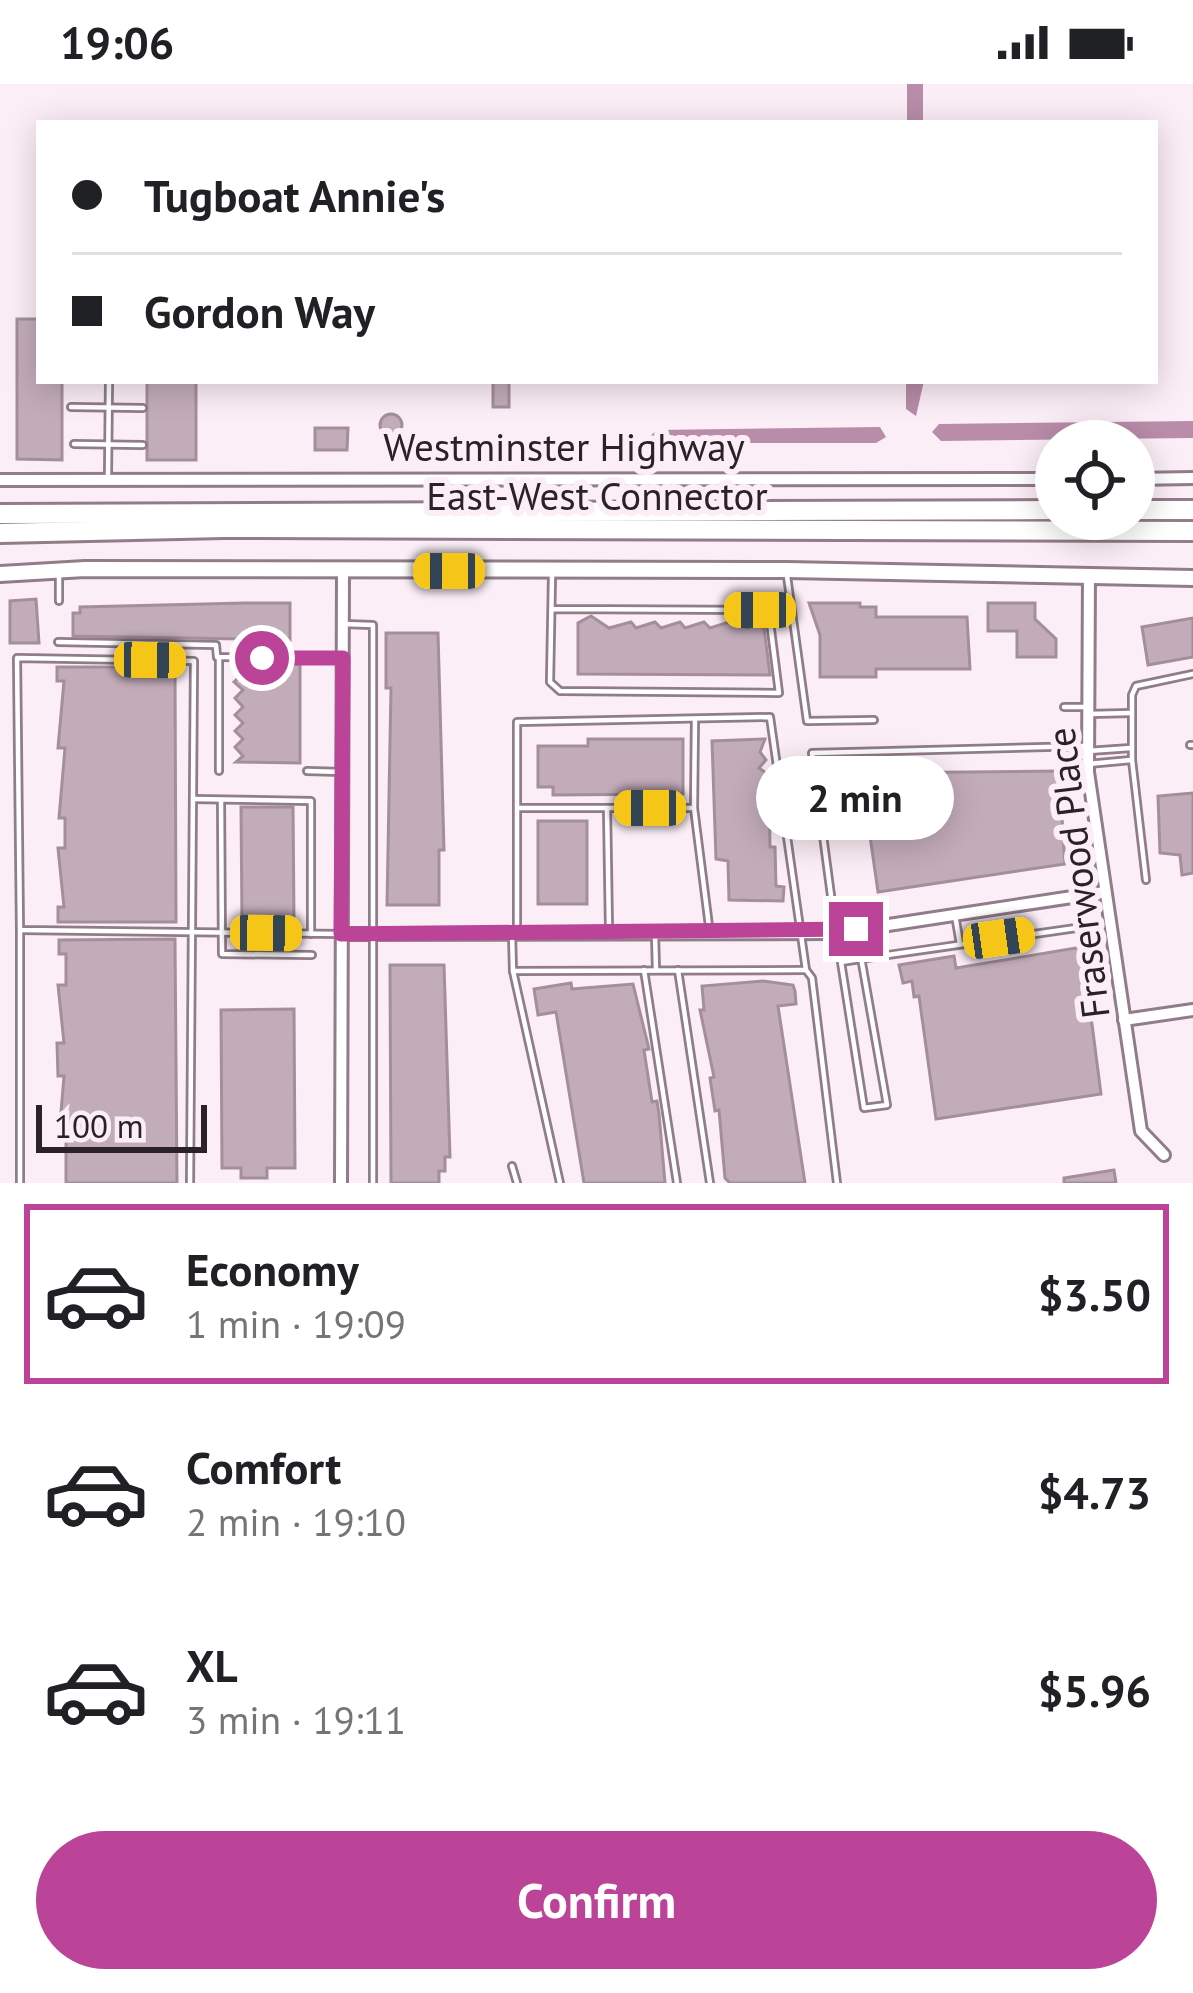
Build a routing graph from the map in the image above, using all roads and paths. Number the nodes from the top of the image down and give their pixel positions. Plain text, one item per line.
1 (109, 384) edge
2 (71, 407) dead end
3 (108, 408) junction
4 (143, 408) dead end
5 (74, 444) dead end
6 (108, 445) junction
7 (143, 445) dead end
8 (1193, 478) edge
9 (1035, 479) edge
10 (1155, 479) edge
11 (0, 480) edge
12 (108, 481) junction
13 (1035, 510) edge
14 (1155, 510) edge
15 (1193, 510) edge
16 (0, 514) edge
17 (1035, 531) edge
18 (1155, 531) edge
19 (1193, 531) edge
20 (0, 533) edge
21 (1155, 538) edge
22 (1193, 543) edge
23 (552, 570) junction
24 (787, 570) junction
25 (60, 571) junction
26 (343, 572) junction
27 (0, 574) edge
28 (1089, 574) junction
29 (1193, 578) edge
30 (59, 601) dead end
31 (553, 609) junction
32 (343, 624) junction
33 (58, 642) dead end
34 (218, 657) junction
35 (343, 658) junction
36 (1193, 674) edge
37 (1064, 707) dead end
38 (1089, 710) junction
39 (1132, 713) junction
40 (695, 719) junction
41 (874, 720) dead end
42 (1132, 747) junction
43 (1088, 753) junction
44 (1132, 760) junction
45 (219, 771) dead end
46 (307, 771) dead end
47 (342, 772) junction
48 (193, 800) junction
49 (221, 800) junction
50 (517, 808) junction
51 (607, 808) junction
52 (694, 808) junction
53 (1146, 880) dead end
54 (1105, 892) junction
55 (955, 915) junction
56 (1076, 928) dead end
57 (856, 929) junction
58 (20, 930) junction
59 (193, 932) junction
60 (222, 932) junction
61 (805, 933) junction
62 (836, 933) junction
63 (310, 934) junction
64 (341, 934) junction
65 (374, 934) junction
66 (514, 934) junction
67 (609, 934) junction
68 (655, 934) junction
69 (710, 934) junction
70 (960, 944) junction
71 (312, 955) dead end
72 (862, 958) junction
73 (644, 970) junction
74 (656, 970) junction
75 (678, 970) junction
76 (806, 970) junction
77 (513, 971) junction
78 (1193, 1010) edge
79 (1124, 1020) junction
80 (1164, 1155) dead end
81 (512, 1166) dead end
82 (20, 1183) edge
83 (190, 1183) edge
84 (341, 1183) edge
85 (373, 1183) edge
86 (517, 1183) edge
87 (560, 1183) edge
88 (677, 1183) edge
89 (710, 1183) edge
90 (836, 1183) edge

1 - 3 lane
2 - 3 lane
3 - 4 lane
3 - 6 lane
5 - 6 lane
6 - 7 lane
6 - 12 lane
8 - 10 street
9 - 12 street, Westminster Highway
11 - 12 street, Westminster Highway
13 - 16 highway, East-West Connector
14 - 15 highway
17 - 20 highway, East-West Connector
18 - 19 highway, East-West Connector
21 - 22 highway
23 - 24 main road
23 - 26 main road
23 - 31 lane
24 - 28 main road
24 - 41 lane
25 - 26 main road
25 - 27 main road
25 - 30 lane
26 - 32 street
28 - 29 main road
28 - 38 street, Fraserwood Place
31 - 31 lane
32 - 35 street
32 - 65 lane
33 - 34 lane
34 - 35 lane
34 - 45 lane
35 - 47 street
36 - 39 lane
37 - 38 lane
38 - 39 lane
38 - 43 street, Fraserwood Place
39 - 42 lane
40 - 50 lane
40 - 52 lane
40 - 61 lane
42 - 43 lane
42 - 44 lane
43 - 44 lane
43 - 54 street, Fraserwood Place
43 - 62 lane
44 - 53 lane
46 - 47 lane
47 - 64 street
48 - 49 lane
48 - 58 lane
48 - 59 lane
49 - 60 lane
49 - 63 lane
50 - 51 lane
50 - 66 lane
51 - 52 lane
51 - 67 lane
52 - 69 lane
54 - 55 street
54 - 79 street, Fraserwood Place
55 - 57 street
55 - 70 lane
56 - 70 lane
57 - 62 street
57 - 72 lane
58 - 59 lane
58 - 82 lane
59 - 60 lane
59 - 83 lane
60 - 63 lane
60 - 71 lane
61 - 62 street
61 - 69 street
61 - 76 lane
63 - 64 lane
64 - 65 street
64 - 84 street
65 - 66 street
65 - 85 lane
66 - 67 street
66 - 77 lane
67 - 68 street
68 - 69 street
68 - 74 lane
70 - 72 lane
72 - 72 lane
73 - 74 lane
73 - 77 lane
73 - 88 lane
74 - 75 lane
75 - 76 lane
75 - 89 lane
76 - 90 lane
77 - 87 lane
78 - 79 street
79 - 80 street, Fraserwood Place
81 - 86 lane

